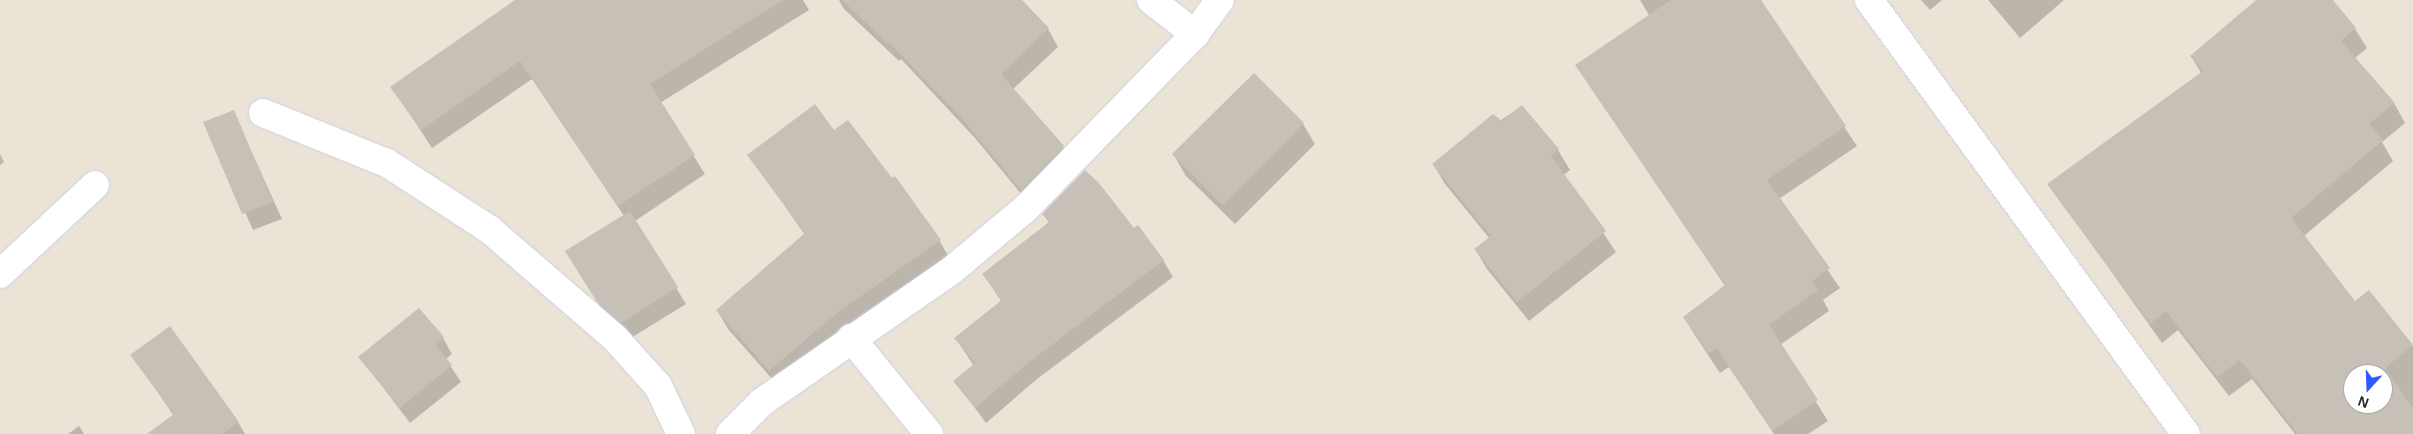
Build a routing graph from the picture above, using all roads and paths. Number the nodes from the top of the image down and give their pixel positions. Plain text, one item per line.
1 (1151, 0) edge
2 (1220, 0) edge
3 (1869, 0) edge
4 (1195, 34) junction
5 (262, 113) dead end
6 (95, 185) dead end
7 (0, 274) edge
8 (850, 338) junction
9 (681, 434) edge
10 (730, 434) edge
11 (929, 434) edge
12 (2186, 434) edge

1 - 4 street
2 - 4 street
3 - 12 street
4 - 8 street
5 - 9 street
6 - 7 street
8 - 10 street
8 - 11 street

